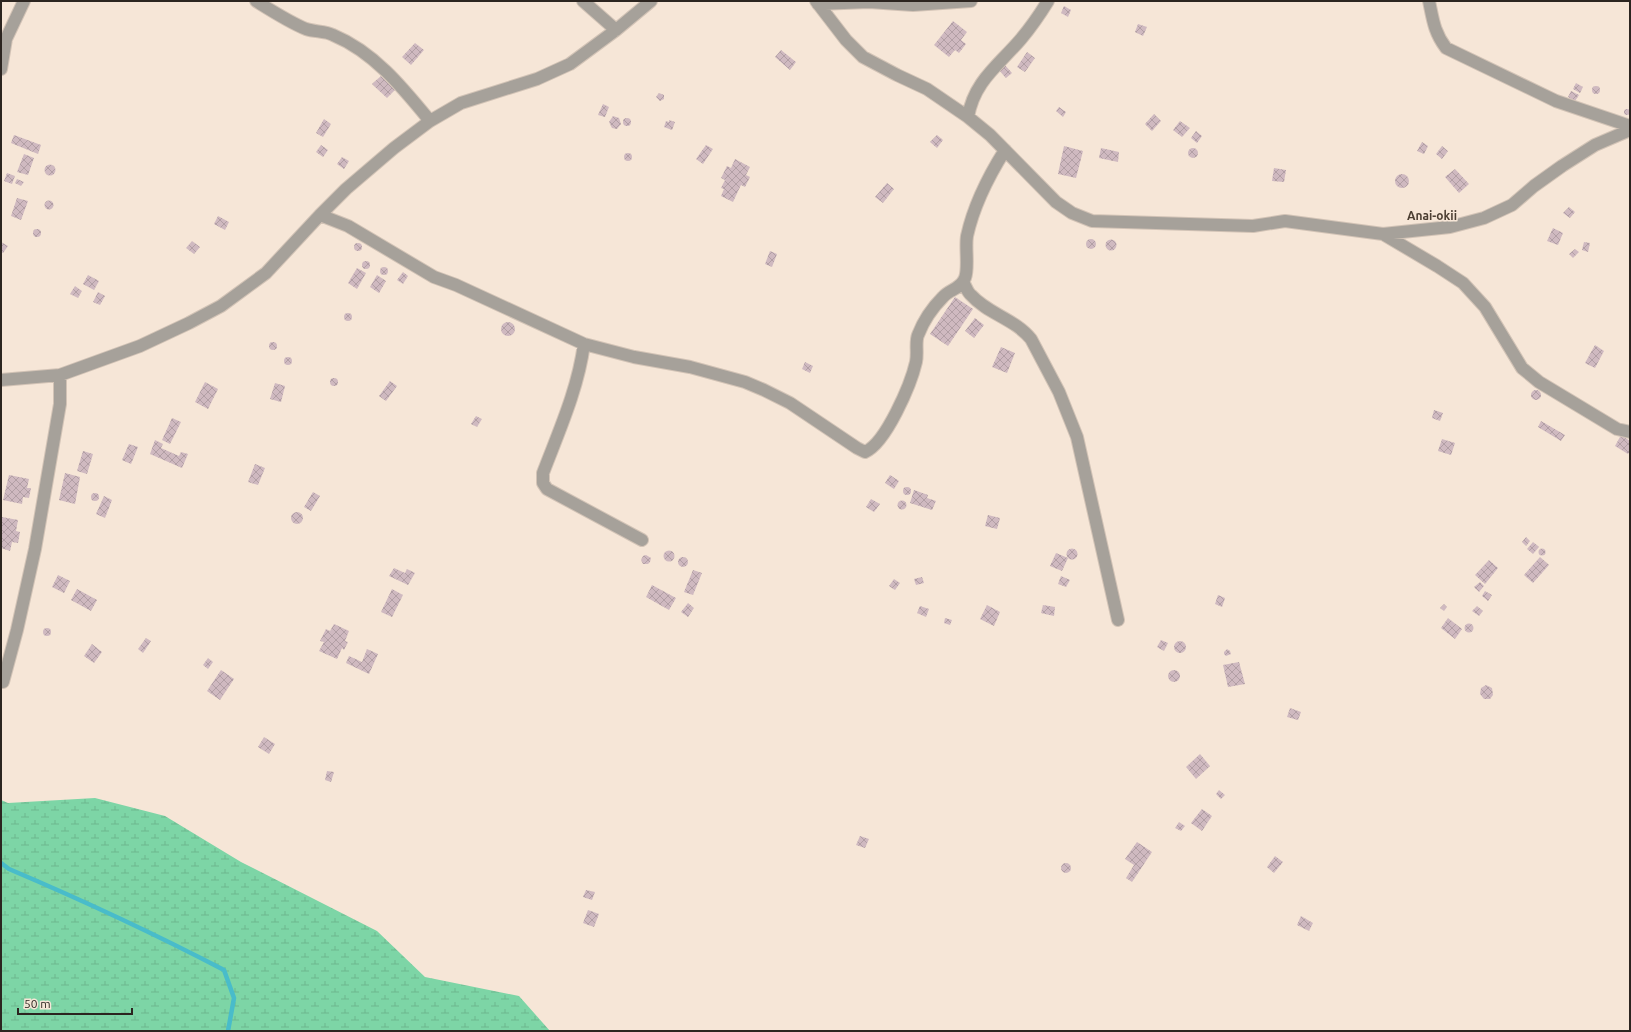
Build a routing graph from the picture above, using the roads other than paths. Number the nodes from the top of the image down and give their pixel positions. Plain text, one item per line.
1 (24, 1) edge
2 (256, 1) edge
3 (583, 1) edge
4 (651, 1) edge
5 (971, 1) edge
6 (1048, 1) edge
7 (1429, 1) edge
8 (817, 2) edge
9 (616, 30) junction
10 (1, 69) edge
11 (968, 117) junction
12 (430, 121) junction
13 (1630, 126) edge
14 (1630, 130) edge
15 (1005, 150) junction
16 (320, 215) junction
17 (1383, 234) junction
18 (963, 282) junction
19 (584, 344) junction
20 (60, 375) junction
21 (1, 380) edge
22 (1630, 432) edge
23 (642, 540) dead end
24 (1118, 620) dead end
25 (3, 682) dead end

1 - 10 street
2 - 12 street
3 - 9 street
4 - 9 street
5 - 8 street
6 - 11 street
7 - 13 street
8 - 11 street
9 - 12 street
11 - 15 street
12 - 16 street
14 - 17 street
15 - 17 street
15 - 18 street
16 - 19 street
16 - 20 street
17 - 22 street
18 - 19 street
18 - 24 street
19 - 23 street
20 - 21 street
20 - 25 street

